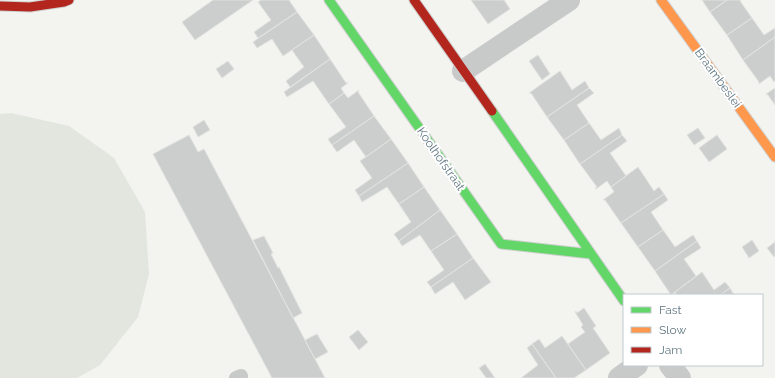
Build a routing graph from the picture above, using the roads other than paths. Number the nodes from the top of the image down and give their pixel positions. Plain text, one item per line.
1 (69, 0) edge
2 (329, 0) edge
3 (414, 0) edge
4 (569, 0) edge
5 (661, 0) edge
6 (0, 6) edge
7 (463, 72) junction
8 (775, 157) edge
9 (591, 254) junction
10 (623, 300) edge
11 (636, 366) edge
12 (671, 366) edge
13 (619, 378) edge
14 (680, 378) edge

1 - 6 street
2 - 9 street, Koolhofstraat
3 - 7 street
4 - 7 street
5 - 8 street, Braambeslei
7 - 9 street
9 - 10 street
11 - 13 street
12 - 14 street

